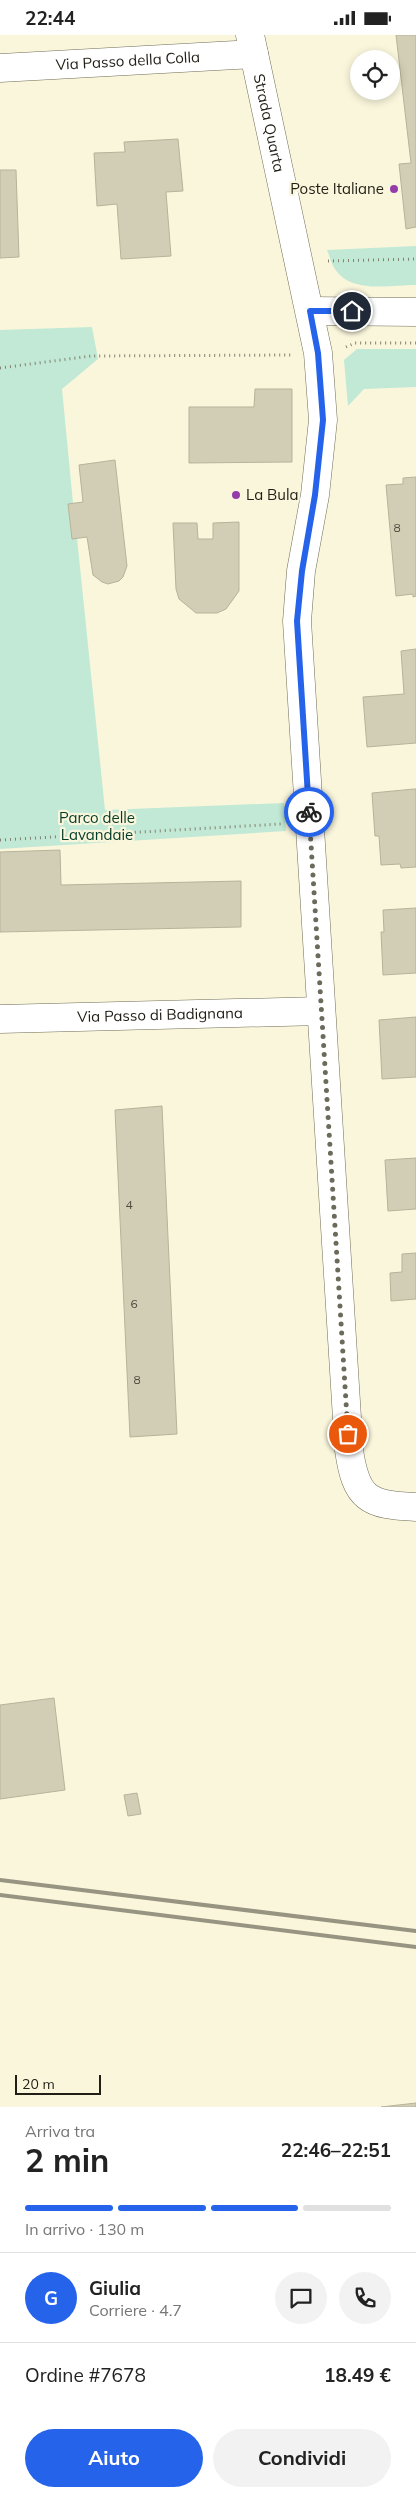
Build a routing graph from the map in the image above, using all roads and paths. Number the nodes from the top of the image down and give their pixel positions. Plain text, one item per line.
1 (252, 45) edge
2 (0, 68) edge
3 (298, 255) junction
4 (416, 259) edge
5 (310, 311) junction
6 (416, 313) edge
7 (416, 343) edge
8 (318, 353) junction
9 (0, 368) edge
10 (310, 822) junction
11 (0, 840) edge
12 (321, 1011) junction
13 (0, 1019) edge
14 (416, 1507) edge

1 - 2 street, Via Passo della Colla
1 - 3 street, Strada Quarta
3 - 4 path
3 - 5 street, Strada Quarta
5 - 6 street
5 - 8 street, Strada Quarta
7 - 8 path
8 - 9 path
8 - 10 street, Strada Quarta
10 - 11 path
10 - 12 street, Strada Quarta
12 - 13 street, Via Passo di Badignana
12 - 14 street, Strada Quarta

